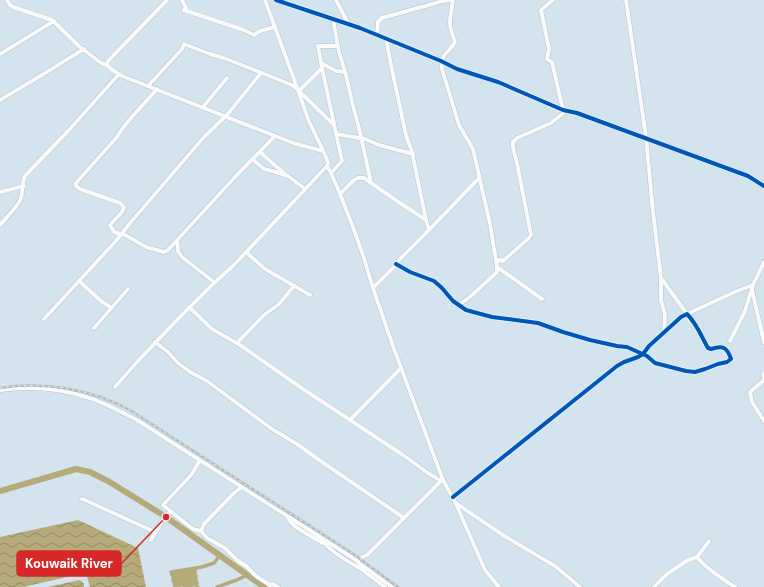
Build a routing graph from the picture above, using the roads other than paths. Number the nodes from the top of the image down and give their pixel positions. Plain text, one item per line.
1 (7, 0) edge
2 (166, 0) edge
3 (182, 0) edge
4 (265, 0) edge
5 (276, 0) edge
6 (336, 0) edge
7 (452, 0) edge
8 (553, 0) edge
9 (626, 0) edge
10 (333, 19) junction
11 (54, 21) junction
12 (350, 25) junction
13 (275, 27) junction
14 (377, 35) junction
15 (386, 39) junction
16 (337, 44) junction
17 (84, 49) junction
18 (0, 54) edge
19 (441, 61) junction
20 (321, 63) junction
21 (107, 66) junction
22 (322, 68) junction
23 (345, 72) junction
24 (261, 73) junction
25 (119, 74) junction
26 (227, 78) dead end
27 (148, 86) junction
28 (157, 89) junction
29 (298, 90) junction
30 (0, 100) edge
31 (202, 107) junction
32 (565, 111) junction
33 (226, 116) junction
34 (334, 125) junction
35 (336, 134) junction
36 (276, 136) junction
37 (362, 138) junction
38 (646, 138) junction
39 (322, 151) junction
40 (260, 152) junction
41 (413, 154) junction
42 (252, 159) junction
43 (327, 166) junction
44 (331, 172) junction
45 (288, 176) junction
46 (479, 178) junction
47 (371, 183) junction
48 (24, 186) junction
49 (764, 186) edge
50 (305, 189) junction
51 (0, 192) edge
52 (340, 194) junction
53 (426, 220) junction
54 (0, 225) edge
55 (429, 230) junction
56 (122, 233) junction
57 (177, 240) junction
58 (246, 252) junction
59 (496, 262) junction
60 (764, 262) edge
61 (396, 264) junction
62 (497, 268) junction
63 (661, 278) junction
64 (79, 281) junction
65 (214, 282) junction
66 (294, 286) junction
67 (752, 287) junction
68 (373, 288) junction
69 (128, 289) dead end
70 (310, 295) dead end
71 (542, 299) dead end
72 (459, 305) junction
73 (189, 307) junction
74 (112, 308) junction
75 (687, 314) junction
76 (44, 319) dead end
77 (94, 328) dead end
78 (664, 332) junction
79 (730, 341) dead end
80 (156, 342) junction
81 (764, 342) edge
82 (237, 343) junction
83 (643, 354) junction
84 (401, 368) junction
85 (764, 373) edge
86 (115, 387) dead end
87 (0, 390) edge
88 (350, 420) junction
89 (764, 421) edge
90 (200, 460) junction
91 (442, 480) junction
92 (242, 487) junction
93 (453, 497) junction
94 (82, 499) dead end
95 (456, 504) junction
96 (467, 510) junction
97 (169, 513) junction
98 (287, 516) junction
99 (461, 516) junction
100 (404, 518) junction
101 (201, 530) junction
102 (155, 532) junction
103 (321, 538) junction
104 (151, 540) dead end
105 (709, 541) dead end
106 (323, 543) junction
107 (697, 557) junction
108 (356, 560) junction
109 (360, 564) junction
110 (365, 572) junction
111 (577, 586) edge
112 (278, 587) edge
113 (385, 587) edge
114 (392, 587) edge
115 (499, 587) edge
116 (654, 587) edge
117 (735, 587) edge

1 - 11 street
2 - 21 street
3 - 13 street
4 - 13 street
5 - 10 street
6 - 12 street
7 - 14 street
7 - 19 street
8 - 32 street
9 - 38 street
10 - 12 street
10 - 16 street
11 - 17 street
11 - 18 street
12 - 14 street
13 - 29 street
14 - 15 street
15 - 19 street
15 - 41 street
16 - 20 street
16 - 23 street
17 - 21 street
17 - 30 street
19 - 32 street
19 - 46 street
20 - 22 street
20 - 23 street
21 - 25 street
22 - 29 street
22 - 34 street
23 - 37 street
24 - 27 street
24 - 29 street
24 - 33 street
25 - 27 street
25 - 48 street
26 - 31 street
27 - 28 street
28 - 31 street
28 - 56 street
29 - 34 street
29 - 39 street
31 - 33 street
32 - 38 street
32 - 59 street
33 - 36 street
33 - 56 street
34 - 35 street
35 - 37 street
35 - 44 street
36 - 39 street
36 - 40 street
37 - 41 street
37 - 47 street
38 - 49 street
38 - 63 street
39 - 43 street
40 - 42 street
40 - 45 street
41 - 53 street
42 - 45 street
42 - 57 street
43 - 44 street
43 - 50 street
44 - 52 street
45 - 50 street
46 - 55 street
46 - 59 street
47 - 52 street
47 - 53 street
48 - 51 street
48 - 54 street
50 - 58 street
52 - 68 street
53 - 55 street
55 - 61 street
56 - 57 street
56 - 64 street
57 - 65 street
58 - 65 street
58 - 66 street
59 - 62 street
60 - 67 street
61 - 68 street
61 - 72 street
62 - 71 street
62 - 72 street
63 - 75 street
63 - 78 street
64 - 74 street
64 - 76 street
65 - 73 street
66 - 70 street
66 - 82 street
67 - 75 street
67 - 79 street
67 - 81 street
68 - 84 street
69 - 74 street
72 - 83 street
73 - 80 street
73 - 82 street
74 - 77 street
75 - 78 street
75 - 83 street
78 - 83 street
80 - 86 street
80 - 100 street
82 - 88 street
83 - 93 street
84 - 88 street
84 - 91 street
85 - 89 street
87 - 90 street
88 - 91 street
90 - 92 street
90 - 97 street
91 - 93 street
91 - 100 street
92 - 98 street
92 - 101 street
93 - 95 street
94 - 102 street
95 - 96 street
95 - 99 street
96 - 99 street
96 - 111 street
97 - 101 street
97 - 102 street
98 - 103 street
98 - 106 street
99 - 115 street
100 - 108 street
101 - 112 street
102 - 104 street
103 - 106 street
103 - 108 street
105 - 107 street
106 - 110 street
107 - 116 street
107 - 117 street
108 - 109 street
109 - 110 street
109 - 114 street
110 - 113 street

